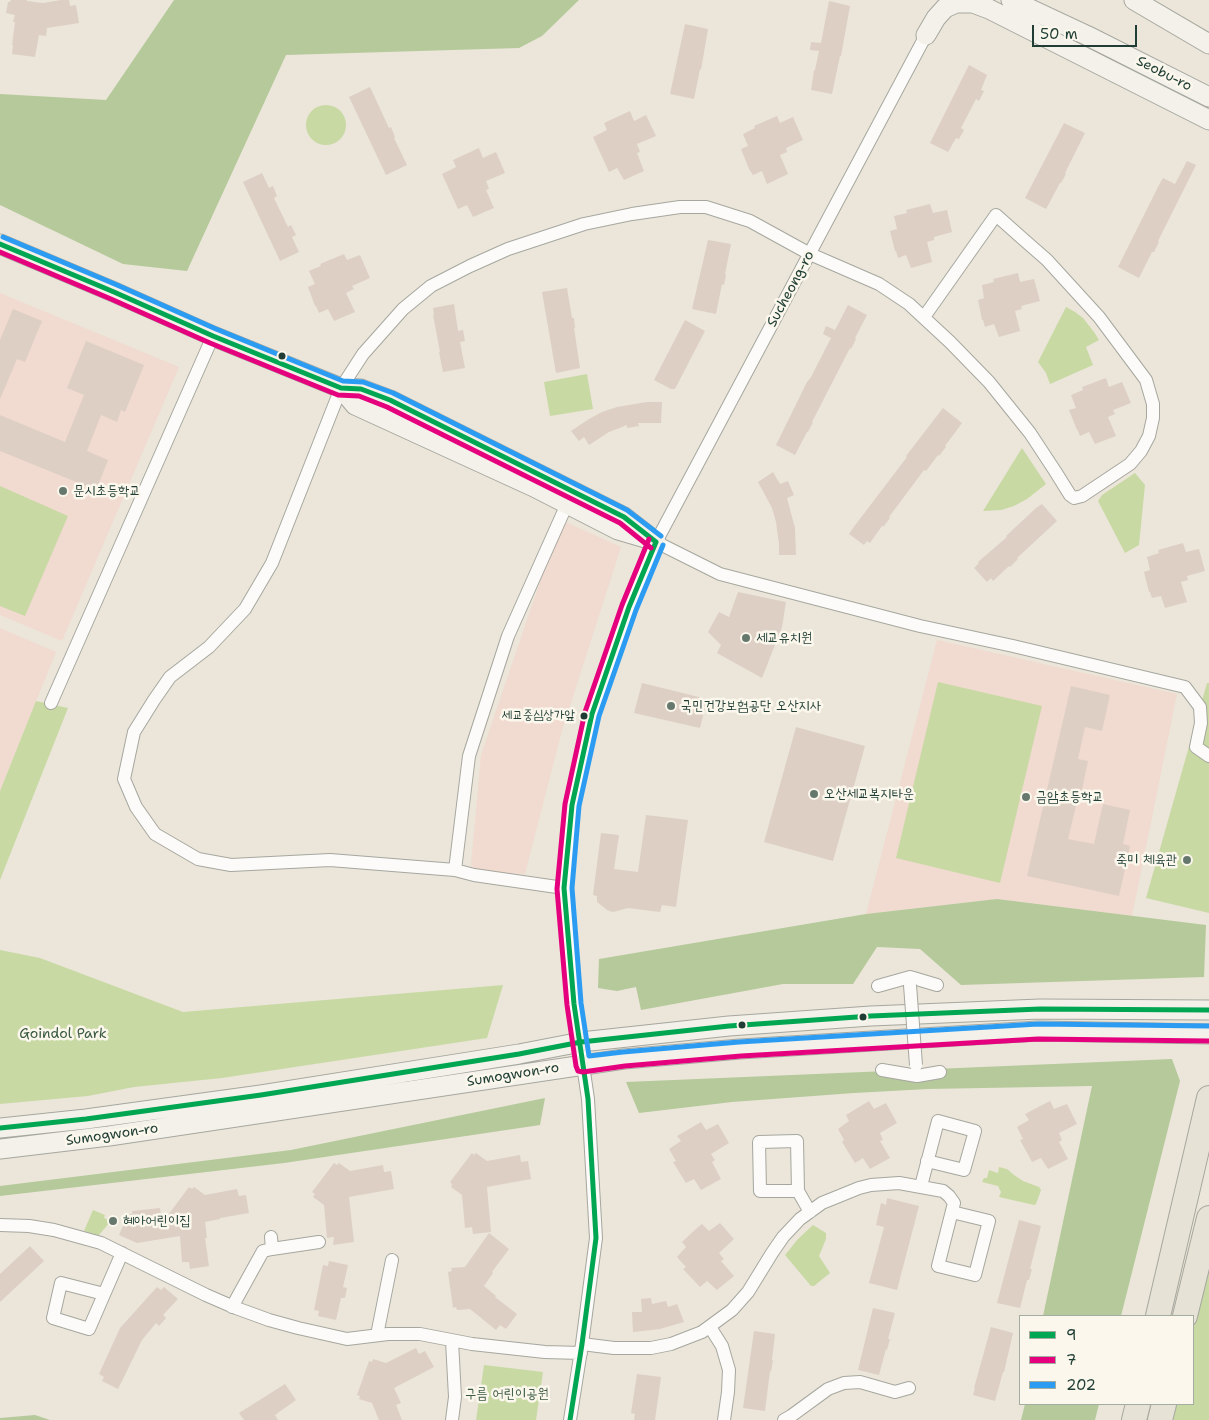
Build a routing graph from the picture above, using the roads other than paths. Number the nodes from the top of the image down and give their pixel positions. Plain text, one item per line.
1 (1011, 0) edge
2 (1134, 0) edge
3 (926, 36) joint
4 (1209, 44) edge
5 (1209, 97) edge
6 (1209, 120) edge
7 (0, 244) edge
8 (810, 254) junction
9 (924, 317) junction
10 (213, 336) junction
11 (341, 388) junction
12 (567, 504) junction
13 (656, 542) junction
14 (51, 703) dead end
15 (1209, 756) edge
16 (455, 870) junction
17 (564, 888) junction
18 (910, 981) junction
19 (937, 985) dead end
20 (878, 986) dead end
21 (1209, 1010) edge
22 (1209, 1034) edge
23 (581, 1042) junction
24 (583, 1065) junction
25 (882, 1070) dead end
26 (917, 1070) junction
27 (940, 1072) dead end
28 (1209, 1098) edge
29 (0, 1128) edge
30 (0, 1149) edge
31 (927, 1161) junction
32 (921, 1186) junction
33 (798, 1190) junction
34 (810, 1212) junction
35 (952, 1212) junction
36 (1209, 1218) edge
37 (0, 1225) edge
38 (319, 1242) dead end
39 (122, 1253) junction
40 (392, 1260) dead end
41 (104, 1294) dead end
42 (232, 1306) junction
43 (1158, 1315) edge
44 (1185, 1315) edge
45 (710, 1327) junction
46 (377, 1335) junction
47 (452, 1340) junction
48 (581, 1348) junction
49 (909, 1388) dead end
50 (1138, 1405) edge
51 (1164, 1405) edge
52 (452, 1420) edge
53 (570, 1420) edge
54 (724, 1420) edge
55 (784, 1420) edge
56 (1134, 1420) edge
57 (1160, 1420) edge

1 - 5 street, Seobu-ro
2 - 4 street
3 - 6 street
3 - 8 street, Sucheong-ro
7 - 10 street
8 - 9 street
8 - 11 street
8 - 13 street, Sucheong-ro
9 - 9 street
10 - 11 street
10 - 14 street
11 - 12 street
11 - 13 street
11 - 16 street
12 - 13 street
12 - 16 street
13 - 15 street
13 - 17 street, Sucheong-ro
16 - 17 street
17 - 23 street, Sucheong-ro
18 - 19 street
18 - 20 street
18 - 26 street, bridge
21 - 23 street, Sumogwon-ro
22 - 24 street, Sumogwon-ro
23 - 24 street, Sucheong-ro
23 - 29 street, Sumogwon-ro
24 - 30 street, Sumogwon-ro
24 - 48 street
25 - 26 street
26 - 27 street
28 - 43 highway
31 - 31 street
31 - 32 street
32 - 34 street
32 - 35 street
33 - 33 street
33 - 34 street
34 - 45 street
35 - 35 street
36 - 44 highway
37 - 39 street
38 - 42 street
39 - 41 street
39 - 42 street
40 - 46 street
42 - 46 street
45 - 48 street
45 - 54 street
46 - 47 street
47 - 48 street
47 - 52 street
48 - 53 street
49 - 55 street
50 - 56 highway
51 - 57 highway

